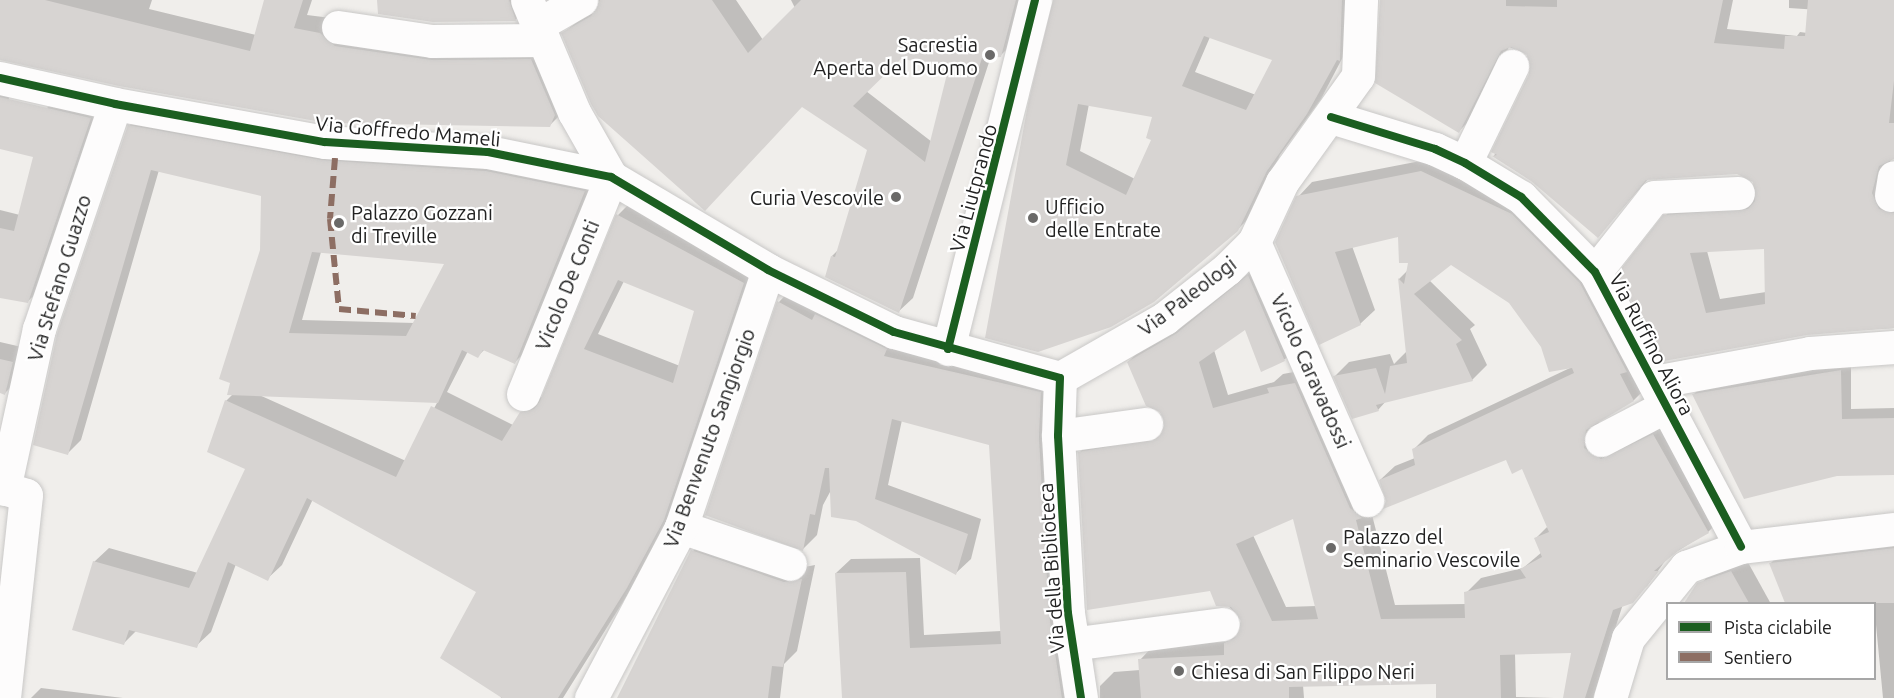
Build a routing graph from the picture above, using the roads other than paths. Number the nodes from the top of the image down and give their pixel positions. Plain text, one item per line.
1 (581, 0) edge
2 (1035, 0) edge
3 (1361, 0) edge
4 (535, 22) edge
5 (338, 27) dead end
6 (1512, 66) dead end
7 (0, 78) edge
8 (115, 104) junction
9 (1331, 117) junction
10 (1465, 163) junction
11 (611, 177) junction
12 (1738, 193) dead end
13 (1254, 242) junction
14 (768, 270) junction
15 (1594, 272) junction
16 (1894, 347) edge
17 (948, 349) junction
18 (1060, 378) junction
19 (523, 394) dead end
20 (1660, 394) junction
21 (1146, 424) dead end
22 (1058, 436) junction
23 (1602, 440) dead end
24 (10, 490) edge
25 (1367, 500) dead end
26 (681, 527) junction
27 (1894, 529) edge
28 (1741, 547) junction
29 (790, 564) dead end
30 (1223, 624) dead end
31 (1071, 644) junction
32 (4, 698) edge
33 (591, 698) edge
34 (1081, 698) edge
35 (1611, 698) edge

1 - 4 street
2 - 17 street, Via Liutprando
3 - 9 street, Via Paleologi
4 - 5 street
4 - 11 street
6 - 10 street
7 - 8 street, Via Goffredo Mameli
8 - 11 street, Via Goffredo Mameli
8 - 24 street, Via Stefano Guazzo
9 - 10 street, Via Ruffino Aliora
9 - 13 street, Via Paleologi
10 - 15 street, Via Ruffino Aliora
11 - 14 street, Via Goffredo Mameli
11 - 19 street, Vicolo De Conti
12 - 15 street
13 - 18 street, Via Paleologi
13 - 25 street, Vicolo Caravadossi
14 - 17 street, Via Goffredo Mameli
14 - 26 street, Via Benvenuto Sangiorgio
15 - 20 street, Via Ruffino Aliora
16 - 20 street
17 - 18 street, Via Goffredo Mameli
18 - 22 street, Via della Biblioteca
20 - 23 street
20 - 28 street, Via Ruffino Aliora
21 - 22 street
22 - 31 street, Via della Biblioteca
24 - 32 street, Via Stefano Guazzo
26 - 29 street
26 - 33 street, Via Benvenuto Sangiorgio
27 - 28 street
28 - 35 street
30 - 31 street
31 - 34 street, Via della Biblioteca

